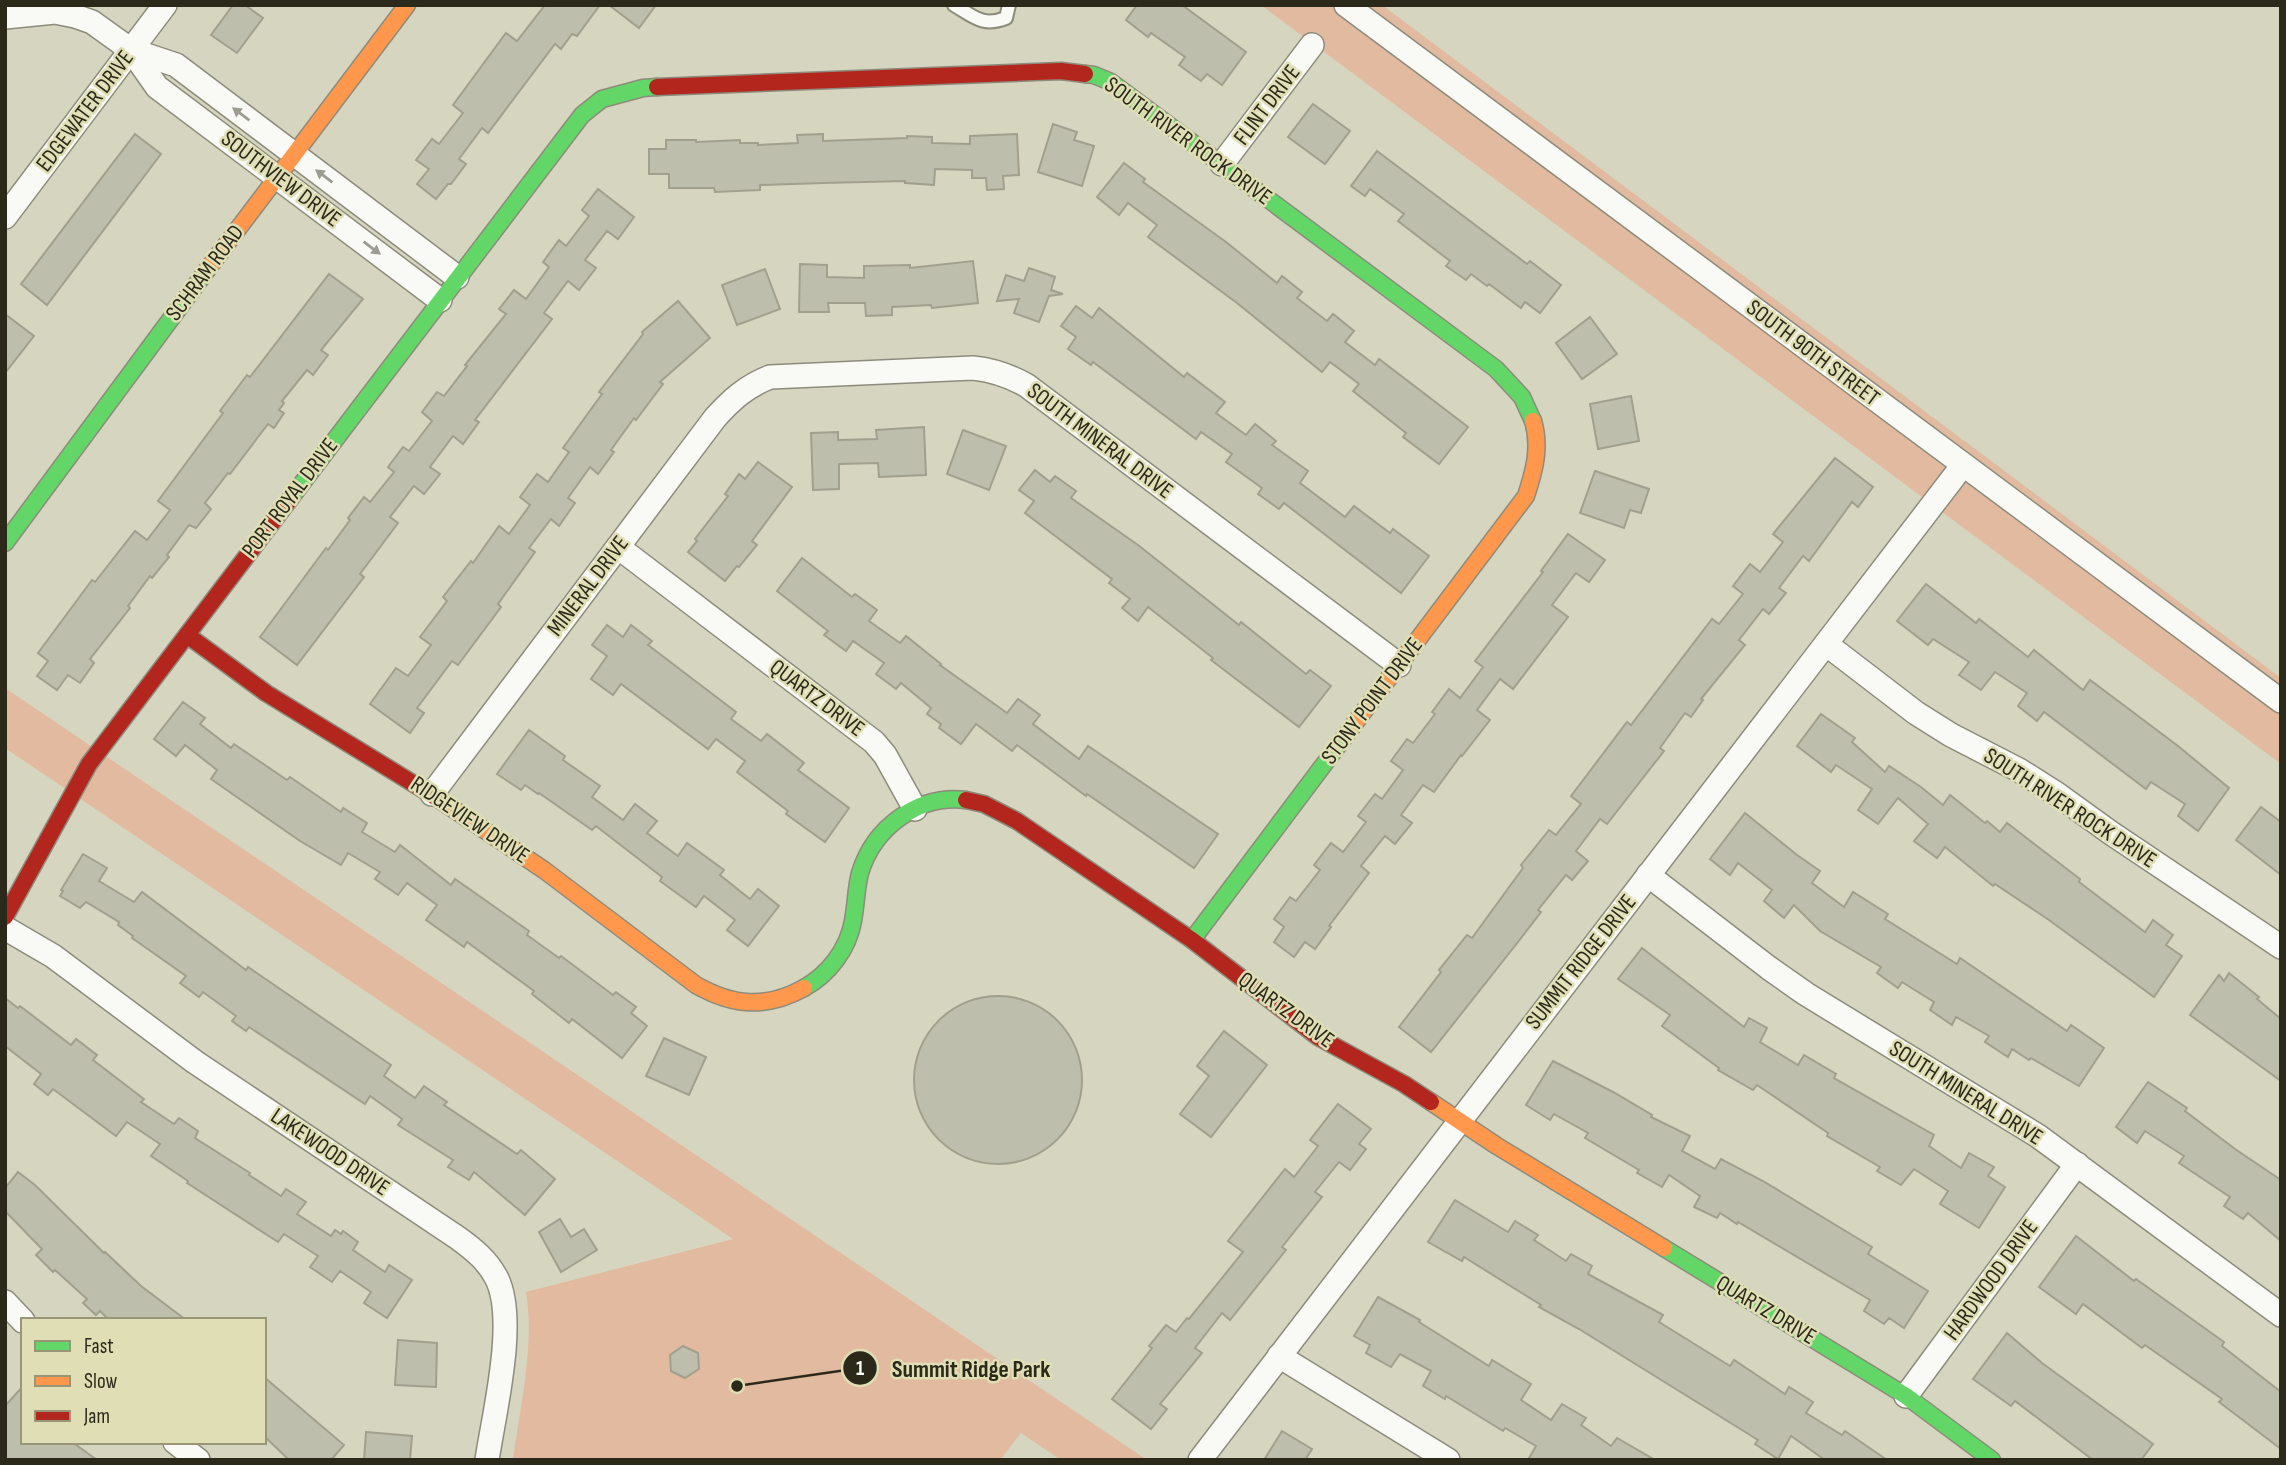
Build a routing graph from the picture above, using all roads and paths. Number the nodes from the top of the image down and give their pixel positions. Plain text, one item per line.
1 (165, 5) edge
2 (407, 5) edge
3 (954, 5) edge
4 (1009, 5) edge
5 (1346, 5) edge
6 (5, 17) edge
7 (1312, 45) dead end
8 (131, 50) junction
9 (602, 99) joint
10 (296, 155) junction
11 (1222, 164) junction
12 (278, 177) junction
13 (5, 217) edge
14 (457, 277) junction
15 (440, 300) junction
16 (751, 385) joint
17 (1538, 455) joint
18 (1963, 465) junction
19 (5, 543) edge
20 (618, 547) junction
21 (187, 635) junction
22 (1826, 644) junction
23 (1399, 665) junction
24 (2281, 701) edge
25 (432, 794) junction
26 (915, 809) junction
27 (1648, 875) junction
28 (5, 917) edge
29 (5, 928) edge
30 (1192, 940) junction
31 (2281, 947) edge
32 (1460, 1121) junction
33 (2077, 1164) junction
34 (5, 1302) edge
35 (2281, 1315) edge
36 (21, 1319) edge
37 (1279, 1356) junction
38 (1906, 1396) junction
39 (178, 1444) edge
40 (198, 1460) edge
41 (487, 1460) edge
42 (1200, 1460) edge
43 (1448, 1460) edge
44 (1992, 1460) edge

1 - 8 street, EDGEWATER DRIVE
2 - 10 street, SCHRAM ROAD
3 - 4 lane
5 - 18 street, SOUTH 90TH STREET
6 - 8 street, SOUTHVIEW DRIVE
7 - 11 street, FLINT DRIVE
10 -> 8 street, SOUTHVIEW DRIVE
8 - 12 street, SOUTHVIEW DRIVE
8 - 13 street, EDGEWATER DRIVE
9 - 11 street, SOUTH RIVER ROCK DRIVE
9 - 14 street, PORT ROYAL DRIVE
10 - 12 street, SCHRAM ROAD
14 -> 10 street, SOUTHVIEW DRIVE
11 - 17 street, SOUTH RIVER ROCK DRIVE
12 -> 15 street, SOUTHVIEW DRIVE
12 - 19 street, SCHRAM ROAD
14 - 15 street, PORT ROYAL DRIVE
15 - 21 street, PORT ROYAL DRIVE
16 - 20 street, MINERAL DRIVE
16 - 23 street, SOUTH MINERAL DRIVE
17 - 23 street, STONY POINT DRIVE
18 - 22 street, SUMMIT RIDGE DRIVE
18 - 24 street, SOUTH 90TH STREET
20 - 25 street, MINERAL DRIVE
20 - 26 street, QUARTZ DRIVE
21 - 25 street, RIDGEVIEW DRIVE
21 - 28 street, PORT ROYAL DRIVE
22 - 27 street, SUMMIT RIDGE DRIVE
22 - 31 street, SOUTH RIVER ROCK DRIVE
23 - 30 street, STONY POINT DRIVE
25 - 26 street, RIDGEVIEW DRIVE
26 - 30 street, QUARTZ DRIVE
27 - 32 street, SUMMIT RIDGE DRIVE
27 - 33 street, SOUTH MINERAL DRIVE
29 - 41 street, LAKEWOOD DRIVE
30 - 32 street, QUARTZ DRIVE
32 - 37 street, SUMMIT RIDGE DRIVE
32 - 38 street, QUARTZ DRIVE
33 - 35 street, SOUTH MINERAL DRIVE
33 - 38 street, HARDWOOD DRIVE
34 - 36 street
37 - 42 street, SUMMIT RIDGE DRIVE
37 - 43 street
38 - 44 street, QUARTZ DRIVE
39 - 40 street

